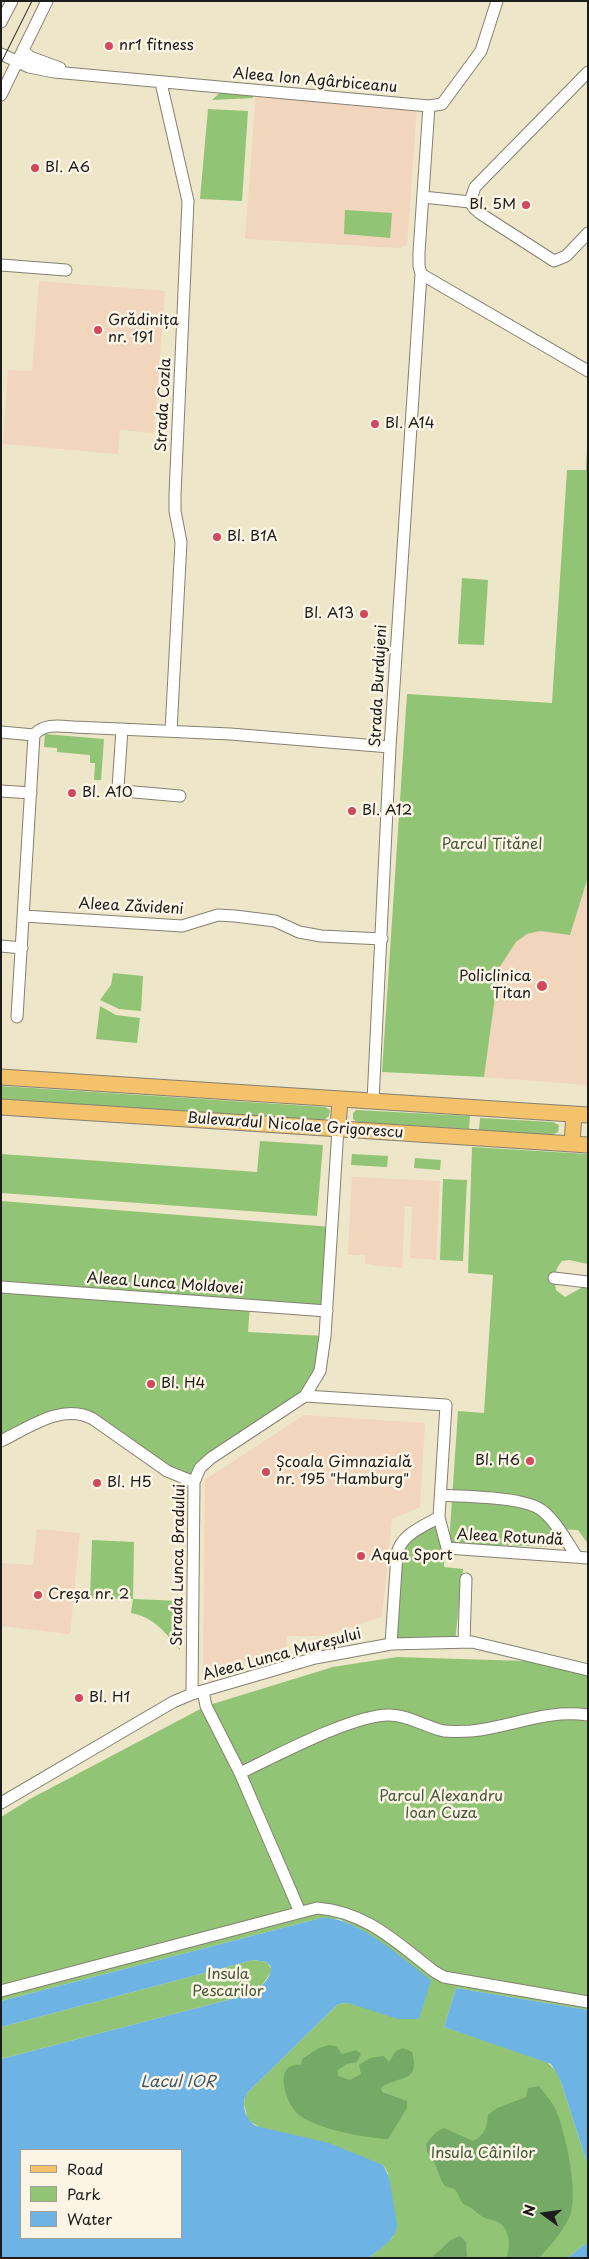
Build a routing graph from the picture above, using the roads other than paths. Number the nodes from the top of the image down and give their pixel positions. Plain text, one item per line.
1 (12, 1) edge
2 (47, 1) edge
3 (497, 1) edge
4 (1, 22) edge
5 (23, 50) junction
6 (1, 54) edge
7 (17, 62) junction
8 (588, 72) edge
9 (67, 73) junction
10 (161, 83) junction
11 (1, 95) edge
12 (429, 106) junction
13 (423, 197) junction
14 (470, 202) junction
15 (588, 233) edge
16 (1, 265) edge
17 (66, 270) dead end
18 (421, 274) junction
19 (588, 371) edge
20 (122, 729) junction
21 (171, 731) junction
22 (1, 732) edge
23 (34, 735) junction
24 (390, 746) junction
25 (1, 791) edge
26 (31, 793) junction
27 (180, 796) dead end
28 (24, 916) junction
29 (382, 939) junction
30 (1, 946) edge
31 (22, 948) junction
32 (17, 1017) dead end
33 (1, 1078) edge
34 (340, 1099) junction
35 (373, 1101) junction
36 (1, 1106) edge
37 (581, 1115) edge
38 (338, 1128) junction
39 (572, 1144) junction
40 (588, 1145) edge
41 (554, 1278) dead end
42 (588, 1282) edge
43 (1, 1287) edge
44 (327, 1311) junction
45 (305, 1396) junction
46 (1, 1442) edge
47 (194, 1482) junction
48 (441, 1495) junction
49 (439, 1517) junction
50 (582, 1557) edge
51 (466, 1579) dead end
52 (464, 1642) junction
53 (390, 1644) junction
54 (588, 1670) edge
55 (197, 1693) junction
56 (588, 1716) edge
57 (240, 1773) junction
58 (1, 1803) edge
59 (300, 1912) junction
60 (1, 1991) edge
61 (588, 2002) edge

1 - 4 street
2 - 5 street
3 - 12 street
5 - 7 street
5 - 9 street, Aleea Ion Agârbiceanu
6 - 7 street, Aleea Ion Agârbiceanu
7 - 9 street, Aleea Ion Agârbiceanu
7 - 11 street
8 - 14 street
9 - 10 street, Aleea Ion Agârbiceanu
10 - 12 street, Aleea Ion Agârbiceanu
10 - 21 street, Strada Cozla
12 - 13 street, Strada Burdujeni
13 - 14 street
13 - 18 street, Strada Burdujeni
14 - 15 street
16 - 17 street
18 - 19 street
18 - 24 street, Strada Burdujeni
20 - 21 street
20 - 23 street
20 - 27 street
21 - 24 street
22 - 23 street
23 - 26 street
24 - 29 street, Strada Burdujeni
25 - 26 street
26 - 28 street
28 - 29 street, Aleea Zăvideni
28 - 31 street
29 - 35 street, Strada Burdujeni
30 - 31 street
31 - 32 street
33 - 34 main road, Bulevardul Nicolae Grigorescu
34 - 35 main road, Bulevardul Nicolae Grigorescu
34 - 38 main road
35 - 37 main road, Bulevardul Nicolae Grigorescu
36 - 38 main road, Bulevardul Nicolae Grigorescu
37 - 39 main road
38 - 39 main road, Bulevardul Nicolae Grigorescu
38 - 44 street, Strada Lunca Bradului
39 - 40 main road, Bulevardul Nicolae Grigorescu
41 - 42 street
43 - 44 street, Aleea Lunca Moldovei
44 - 45 street, Strada Lunca Bradului
45 - 47 street, Strada Lunca Bradului
45 - 48 street, Aleea Rotundă
46 - 47 street
47 - 55 street, Strada Lunca Bradului
48 - 49 street, Aleea Rotundă
48 - 50 street
49 - 50 street, Aleea Rotundă
49 - 53 street
51 - 52 street
52 - 53 street, Aleea Lunca Mureșului
52 - 54 street, Aleea Lunca Mureșului
53 - 55 street, Aleea Lunca Mureșului
55 - 57 street
55 - 58 street
56 - 57 street
57 - 59 street
59 - 60 street
59 - 61 street

